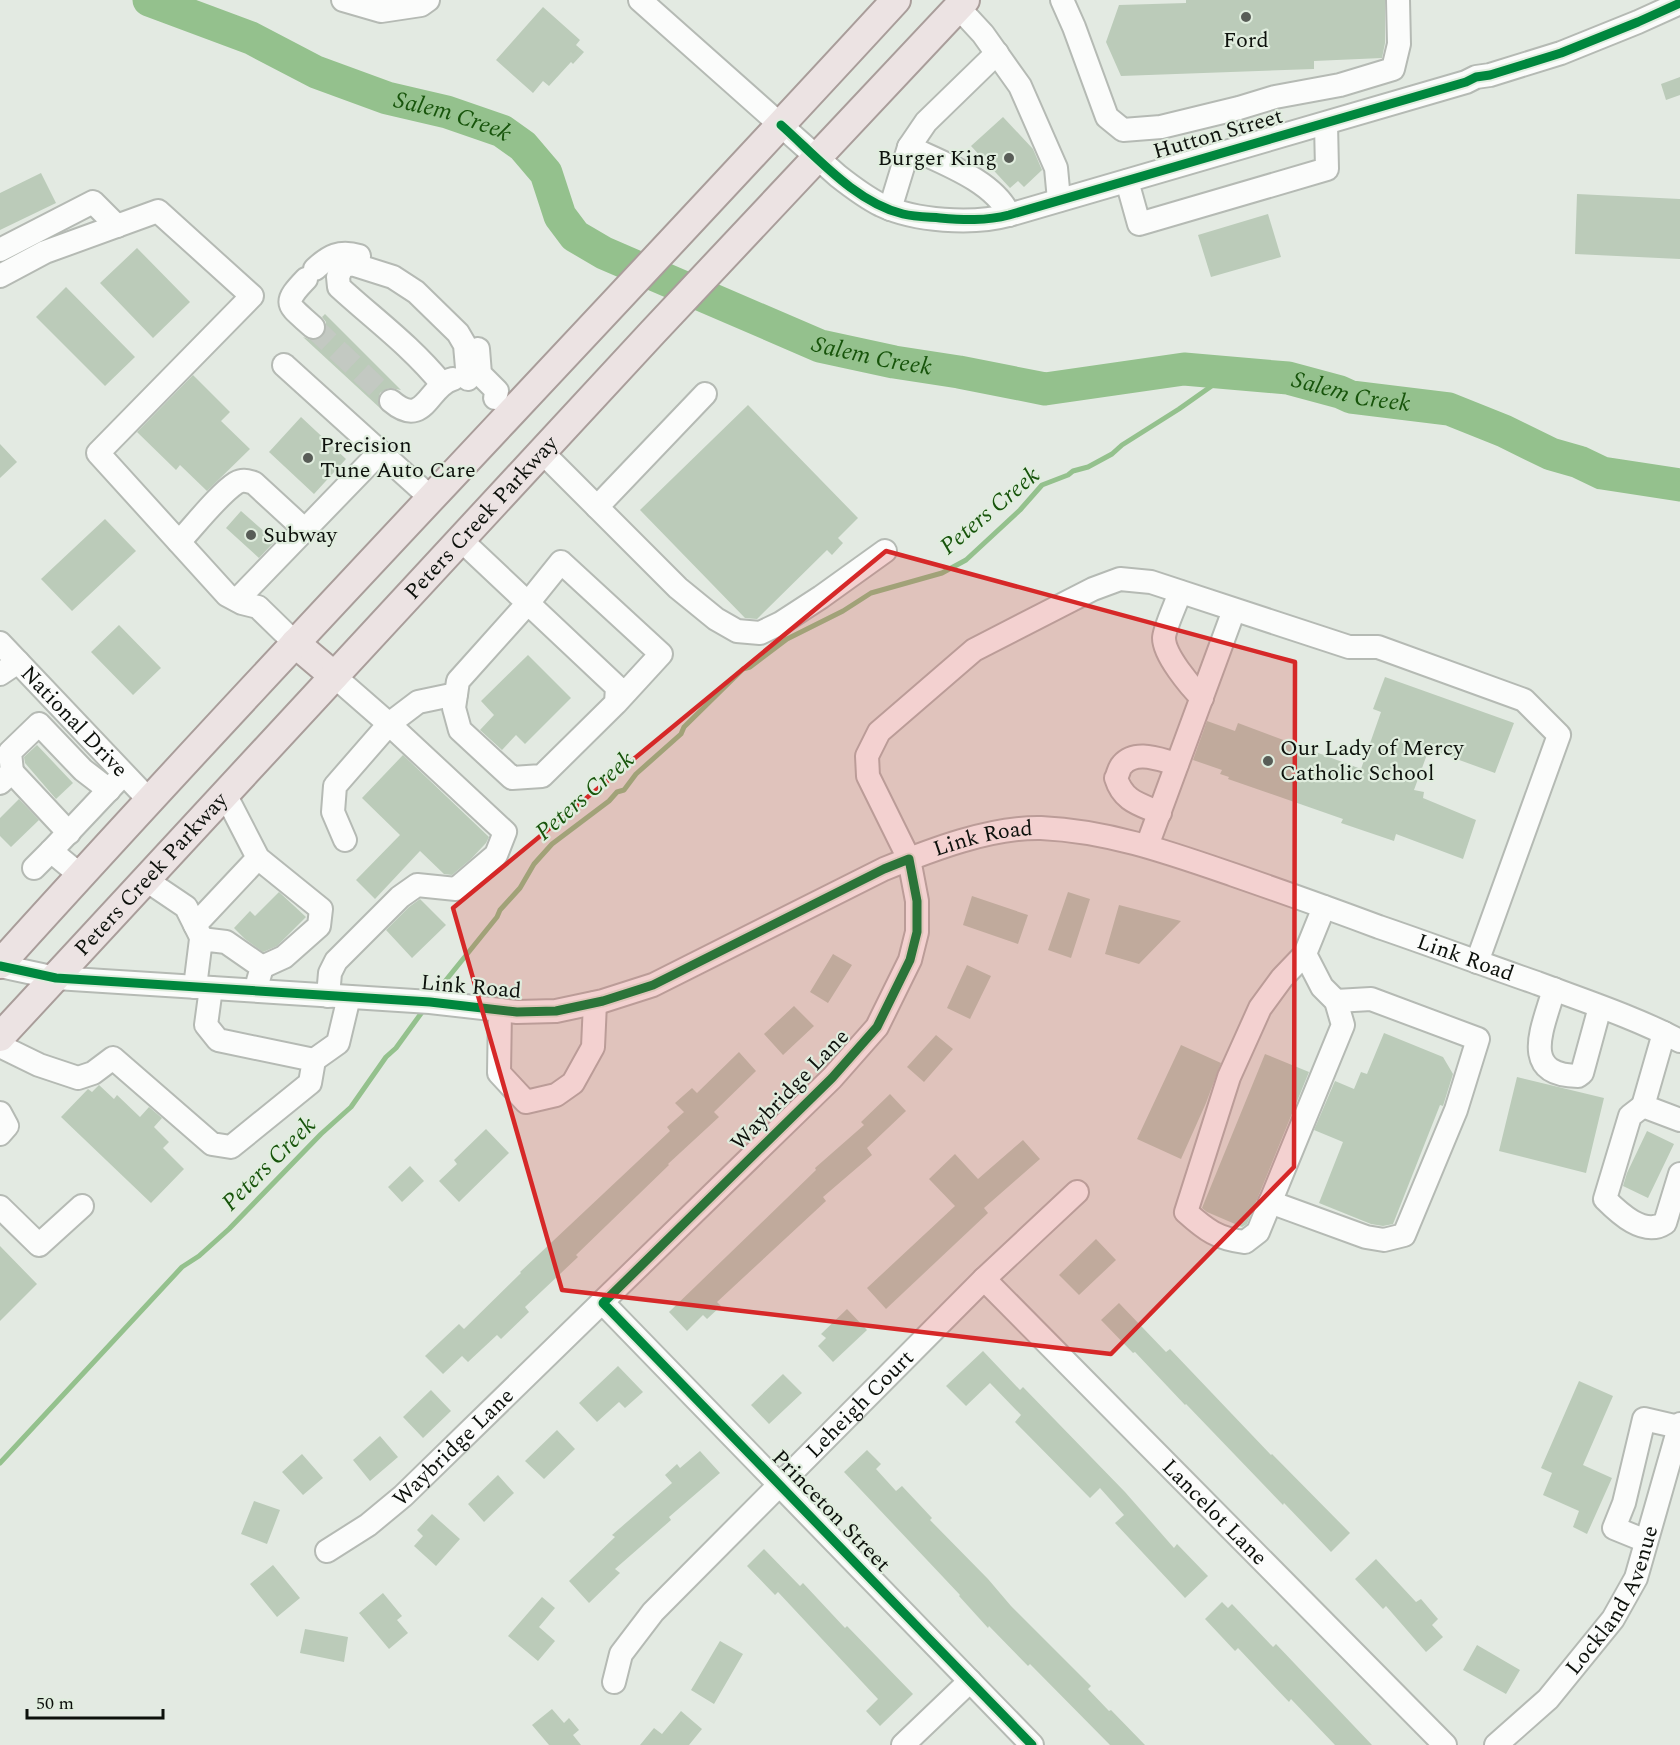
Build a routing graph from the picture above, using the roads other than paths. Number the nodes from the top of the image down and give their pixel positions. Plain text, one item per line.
1 (343, 0) edge
2 (429, 0) edge
3 (640, 0) edge
4 (896, 0) edge
5 (1062, 0) edge
6 (1398, 0) edge
7 (1680, 3) edge
8 (961, 4) edge
9 (997, 53) junction
10 (1326, 124) junction
11 (781, 125) junction
12 (909, 147) junction
13 (817, 157) junction
14 (1127, 181) junction
15 (1059, 200) junction
16 (890, 209) junction
17 (1009, 215) junction
18 (117, 226) junction
19 (0, 250) edge
20 (0, 276) edge
21 (313, 327) tunnel mouth
22 (284, 365) dead end
23 (468, 379) junction
24 (442, 384) junction
25 (705, 394) dead end
26 (391, 401) tunnel mouth
27 (503, 405) junction
28 (380, 452) junction
29 (542, 452) junction
30 (432, 498) junction
31 (597, 507) junction
32 (305, 530) junction
33 (461, 540) junction
34 (178, 542) junction
35 (885, 550) dead end
36 (1180, 592) junction
37 (237, 600) junction
38 (528, 603) junction
39 (1234, 610) junction
40 (0, 643) edge
41 (295, 643) junction
42 (9, 668) edge
43 (334, 676) junction
44 (456, 694) junction
45 (1202, 698) junction
46 (616, 703) junction
47 (60, 705) junction
48 (39, 724) junction
49 (389, 724) junction
50 (1177, 764) junction
51 (6, 778) edge
52 (117, 782) junction
53 (225, 795) junction
54 (149, 800) junction
55 (1160, 811) junction
56 (69, 833) junction
57 (345, 840) dead end
58 (1147, 846) junction
59 (51, 851) junction
60 (258, 858) junction
61 (909, 859) junction
62 (34, 868) dead end
63 (80, 875) junction
64 (146, 880) junction
65 (1324, 907) junction
66 (198, 932) junction
67 (1305, 954) junction
68 (1477, 962) junction
69 (0, 965) edge
70 (262, 967) junction
71 (56, 978) junction
72 (203, 988) junction
73 (1554, 989) junction
74 (255, 991) junction
75 (338, 997) junction
76 (1336, 1001) junction
77 (595, 1003) junction
78 (1600, 1007) junction
79 (500, 1010) junction
80 (0, 1037) edge
81 (1672, 1037) edge
82 (0, 1046) edge
83 (314, 1060) junction
84 (1642, 1106) junction
85 (0, 1113) edge
86 (1680, 1121) edge
87 (0, 1134) edge
88 (1680, 1174) edge
89 (1077, 1192) dead end
90 (1270, 1202) junction
91 (82, 1206) dead end
92 (0, 1207) edge
93 (984, 1279) junction
94 (603, 1303) junction
95 (1680, 1426) edge
96 (778, 1486) junction
97 (1646, 1541) junction
98 (327, 1551) dead end
99 (970, 1681) junction
100 (614, 1682) dead end
101 (903, 1745) edge
102 (1032, 1745) edge
103 (1445, 1745) edge
104 (1496, 1745) edge

1 - 2 street
3 - 11 street, Hutton Street
4 - 11 main road
5 - 6 street
7 - 10 street, Hutton Street
8 - 9 street
8 - 13 main road, Peters Creek Parkway
9 - 12 street
9 - 15 street
10 - 14 street, Hutton Street
10 - 14 street
11 - 13 street, Hutton Street
11 - 27 main road
12 - 16 street
12 - 17 street
13 - 16 street, Hutton Street
13 - 29 main road, Peters Creek Parkway
14 - 15 street, Hutton Street
15 - 17 street, Hutton Street
16 - 17 street, Hutton Street
18 - 19 street
18 - 20 street
18 - 34 street
21 - 27 street
22 - 28 street
23 - 24 street
23 - 24 street
23 - 27 street
24 - 26 street
25 - 31 street
27 - 30 main road
28 - 30 street
28 - 32 street
29 - 31 street
29 - 33 main road, Peters Creek Parkway
30 - 41 main road
31 - 35 street
32 - 34 street
32 - 37 street
33 - 38 street
33 - 43 main road, Peters Creek Parkway
34 - 37 street
36 - 39 street, Waybridge Lane
36 - 45 street
36 - 61 street, Waybridge Lane
37 - 41 street
38 - 44 street
38 - 46 street
38 - 46 street
39 - 45 street
39 - 68 street, Waybridge Lane
40 - 42 street, National Drive
41 - 43 main road
41 - 54 main road
42 - 47 street, National Drive
43 - 49 street
43 - 53 main road, Peters Creek Parkway
44 - 46 street
44 - 49 street
45 - 50 street
47 - 48 street
47 - 52 street, National Drive
48 - 51 street
48 - 52 street
49 - 57 street
49 - 75 street
50 - 55 street
50 - 55 street
51 - 56 street
52 - 54 street, National Drive
52 - 56 street
53 - 60 street
53 - 64 main road, Peters Creek Parkway
54 - 63 main road
55 - 58 street
56 - 59 street
58 - 61 street, Link Road
58 - 65 street, Link Road
59 - 62 street
59 - 63 street
60 - 66 street
60 - 70 street
61 - 77 street, Link Road
61 - 94 street, Waybridge Lane
63 - 69 main road
64 - 66 street
64 - 71 main road, Peters Creek Parkway
65 - 67 street
65 - 68 street, Link Road
66 - 70 street
66 - 72 street
67 - 76 street
67 - 90 street
68 - 73 street, Link Road
69 - 71 street, Link Road
70 - 74 street
71 - 72 street, Link Road
71 - 80 main road, Peters Creek Parkway
72 - 74 street, Link Road
72 - 83 street
73 - 78 street, Link Road
73 - 78 street
74 - 75 street, Link Road
75 - 79 street, Link Road
75 - 83 street
76 - 90 street
76 - 90 street
77 - 79 street, Link Road
77 - 79 street
78 - 81 street, Link Road
81 - 84 street
82 - 83 street
84 - 86 street
84 - 88 street
85 - 87 street
89 - 93 street, Leheigh Court
91 - 92 street
93 - 96 street, Leheigh Court
93 - 103 street, Lancelot Lane
94 - 96 street, Princeton Street
94 - 98 street, Waybridge Lane
95 - 97 street, Lockland Avenue
95 - 97 street
96 - 99 street, Princeton Street
96 - 100 street, Leheigh Court
97 - 104 street, Lockland Avenue
99 - 101 street
99 - 102 street, Princeton Street

